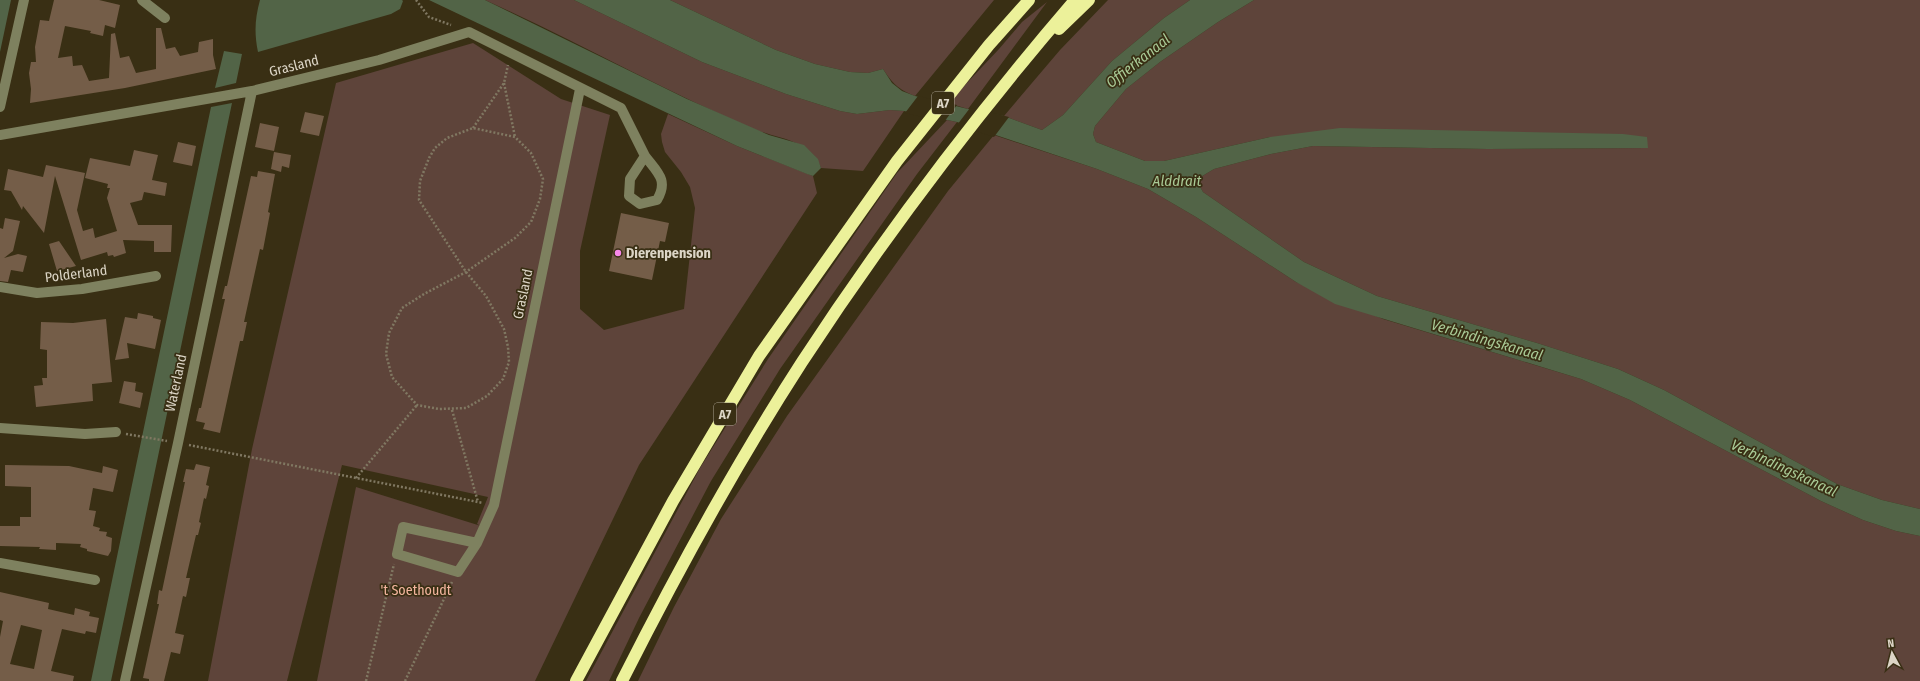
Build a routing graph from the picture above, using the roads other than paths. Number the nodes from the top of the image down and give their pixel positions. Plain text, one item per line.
1 (24, 0) edge
2 (142, 0) edge
3 (1029, 0) edge
4 (1075, 0) edge
5 (1089, 0) edge
6 (165, 18) dead end
7 (1025, 59) junction
8 (580, 88) junction
9 (249, 91) junction
10 (0, 107) edge
11 (0, 135) edge
12 (645, 156) junction
13 (156, 276) dead end
14 (0, 287) edge
15 (0, 428) edge
16 (116, 432) dead end
17 (477, 543) junction
18 (0, 563) edge
19 (95, 580) dead end
20 (125, 681) edge
21 (576, 681) edge
22 (622, 681) edge

1 - 10 street
2 - 6 street
3 - 21 highway, A7
4 - 7 highway
5 - 7 highway
7 - 22 highway
8 - 9 street, Grasland
8 - 12 street
8 - 17 street, Grasland
9 - 11 street, Grasland
9 - 20 street, Waterland
12 - 12 street
13 - 14 street, Polderland
15 - 16 street
17 - 17 street, Grasland
18 - 19 street

